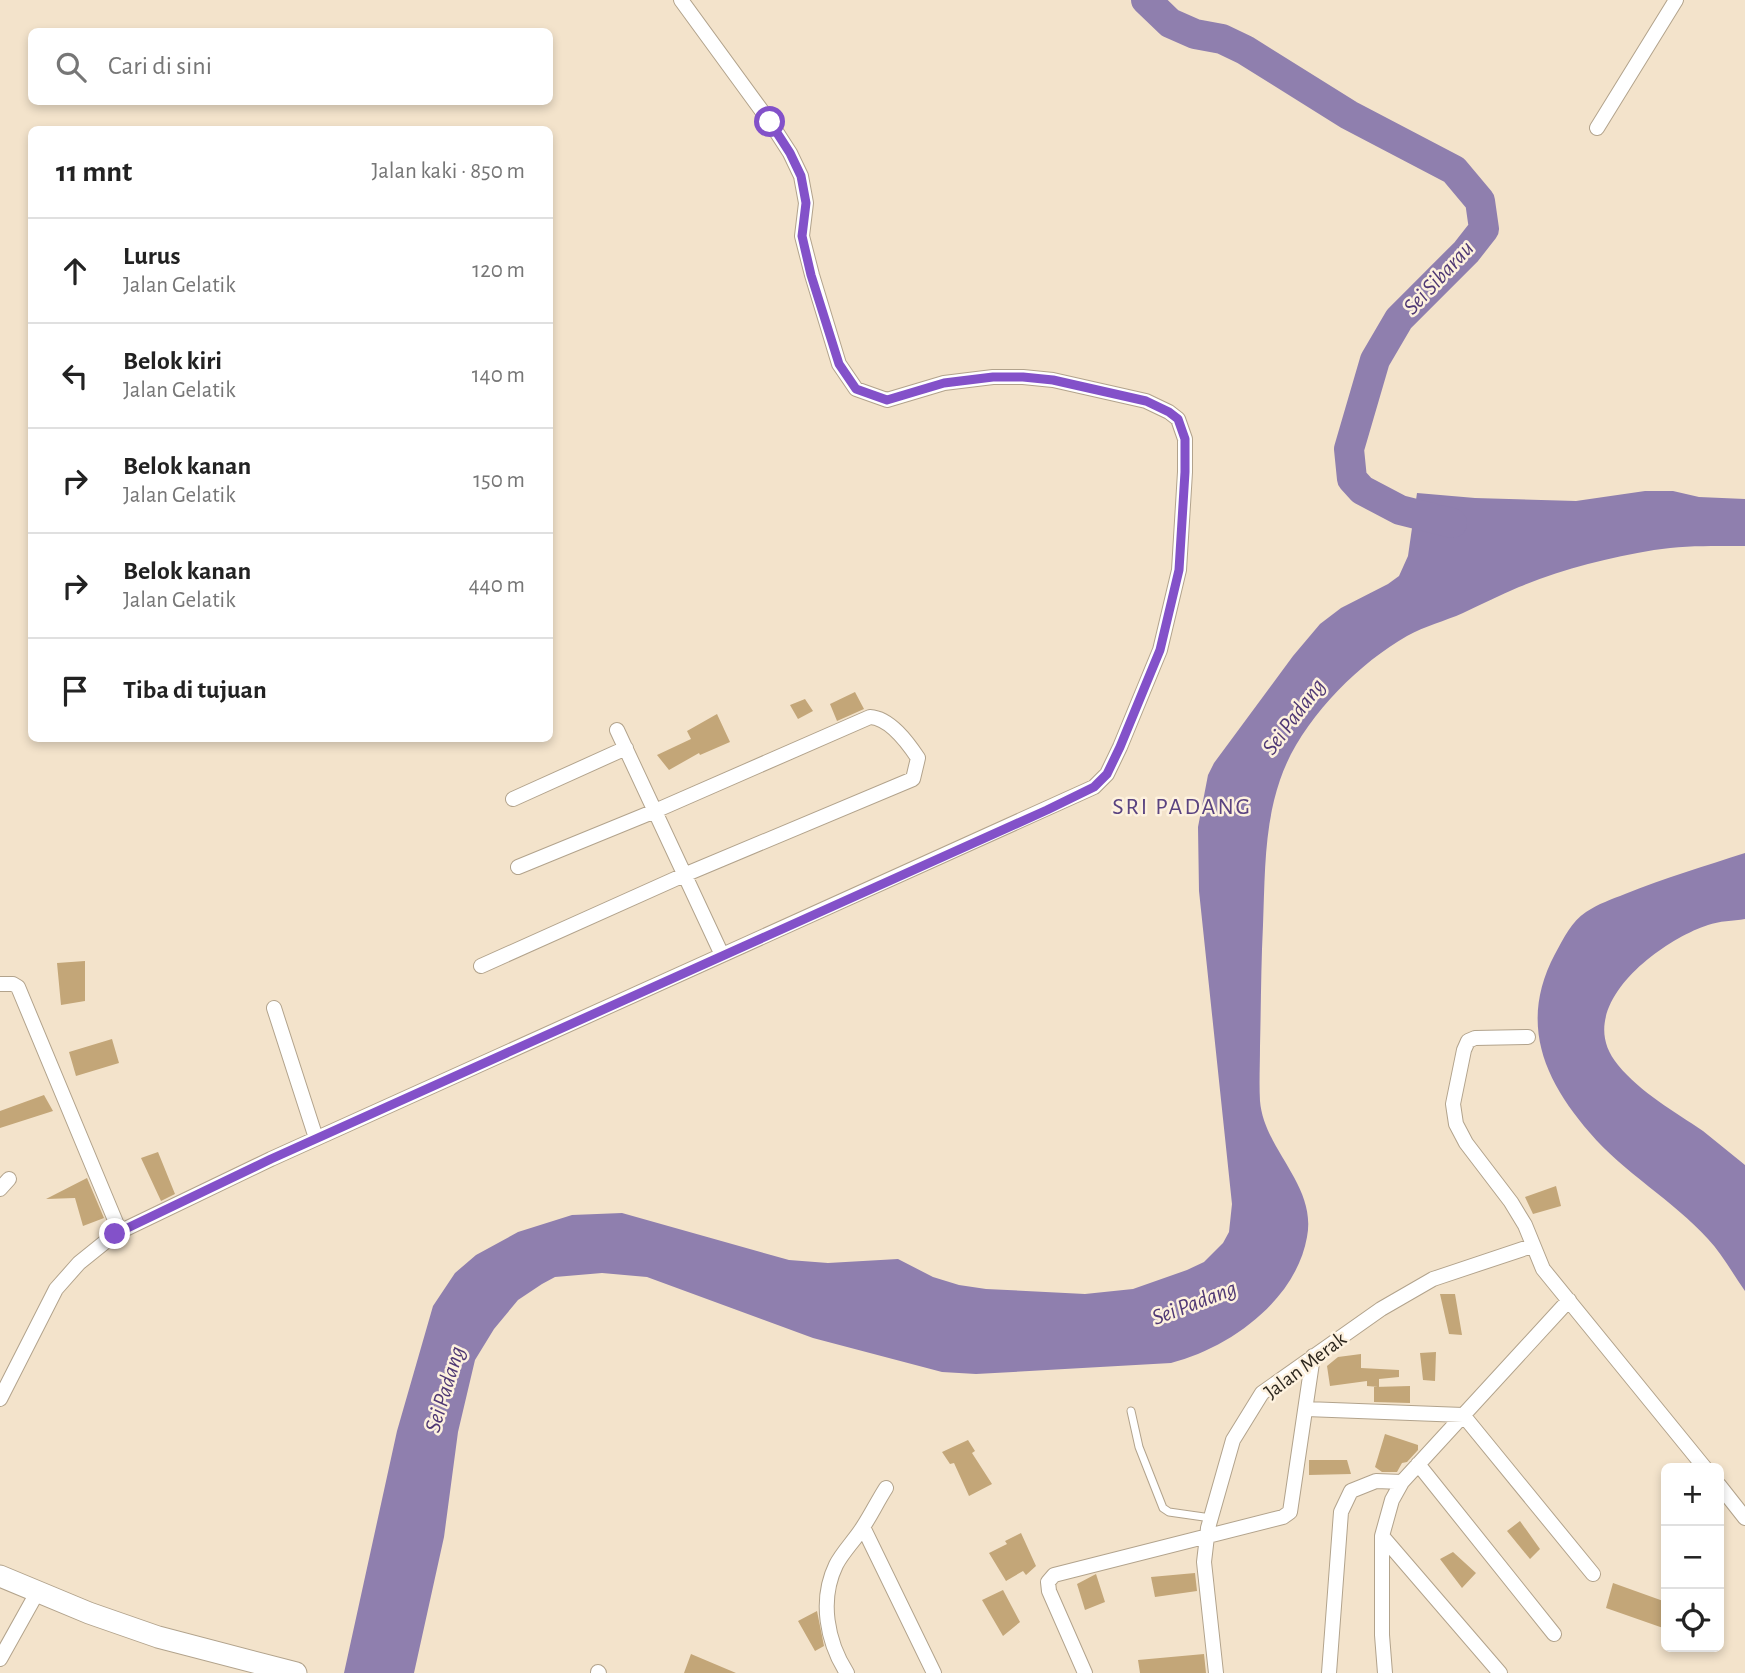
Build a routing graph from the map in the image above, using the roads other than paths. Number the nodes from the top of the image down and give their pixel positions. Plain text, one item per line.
1 (681, 0) edge
2 (1676, 0) edge
3 (1597, 128) dead end
4 (617, 730) dead end
5 (626, 748) junction
6 (513, 799) dead end
7 (655, 811) junction
8 (518, 866) dead end
9 (684, 875) junction
10 (722, 955) junction
11 (481, 966) dead end
12 (0, 984) edge
13 (274, 1008) dead end
14 (1528, 1037) dead end
15 (316, 1138) junction
16 (120, 1232) junction
17 (1532, 1246) junction
18 (1569, 1300) junction
19 (1313, 1356) junction
20 (0, 1399) edge
21 (1306, 1409) junction
22 (1131, 1411) dead end
23 (1463, 1415) junction
24 (1701, 1463) edge
25 (1418, 1464) junction
26 (1402, 1482) junction
27 (886, 1488) dead end
28 (1724, 1491) edge
29 (1211, 1518) junction
30 (1745, 1518) edge
31 (863, 1527) junction
32 (1382, 1536) junction
33 (1207, 1538) junction
34 (1593, 1574) dead end
35 (0, 1576) edge
36 (38, 1591) junction
37 (1554, 1633) dead end
38 (0, 1659) edge
39 (248, 1668) edge
40 (294, 1672) edge
41 (848, 1673) edge
42 (934, 1673) edge
43 (1086, 1673) edge
44 (1216, 1673) edge
45 (1329, 1673) edge
46 (1385, 1673) edge
47 (1500, 1673) edge

1 - 10 street
2 - 3 street
4 - 5 street
5 - 6 street
5 - 7 street
7 - 8 street
7 - 9 street
7 - 9 street
9 - 10 street
9 - 11 street
10 - 15 street
12 - 16 street
13 - 15 street
14 - 17 street
15 - 16 street
16 - 20 street
17 - 18 street
17 - 19 street, Jalan Merak
18 - 23 street
18 - 24 street
19 - 21 street
19 - 29 street, Jalan Merak
21 - 23 street
21 - 33 street
22 - 29 lane
23 - 25 street
23 - 34 street
25 - 26 street
25 - 37 street
26 - 32 street
26 - 45 street
27 - 31 street
28 - 30 street
29 - 33 street, Jalan Merak
31 - 41 street
31 - 42 street
32 - 46 street
32 - 47 street
33 - 43 street
33 - 44 street, Jalan Merak
35 - 36 main road
36 - 38 street
36 - 39 main road
39 - 40 main road

